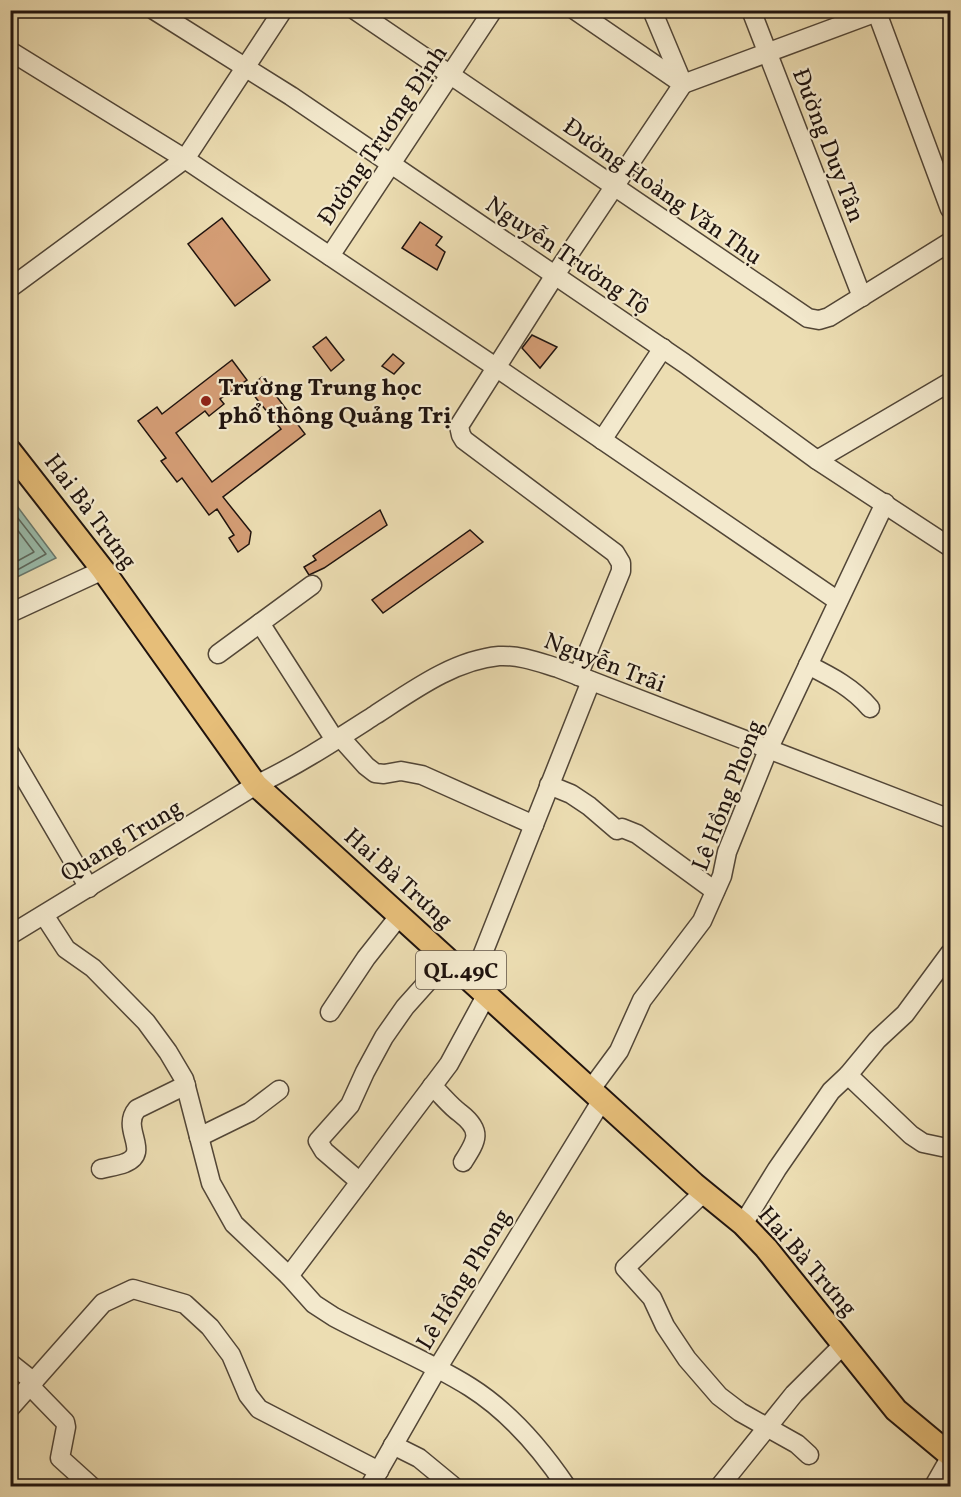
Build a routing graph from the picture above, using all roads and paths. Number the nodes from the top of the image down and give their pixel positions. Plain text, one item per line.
1 (154, 10) edge
2 (283, 10) edge
3 (355, 10) edge
4 (493, 10) edge
5 (575, 10) edge
6 (652, 10) edge
7 (751, 10) edge
8 (877, 11) edge
9 (10, 51) edge
10 (767, 53) junction
11 (244, 68) junction
12 (451, 75) junction
13 (683, 84) junction
14 (185, 159) junction
15 (391, 164) junction
16 (615, 186) junction
17 (951, 209) edge
18 (951, 242) edge
19 (330, 256) junction
20 (555, 275) junction
21 (10, 288) edge
22 (862, 297) junction
23 (663, 348) junction
24 (497, 368) junction
25 (951, 382) edge
26 (602, 440) junction
27 (10, 451) edge
28 (817, 460) junction
29 (885, 503) junction
30 (951, 547) edge
31 (103, 570) junction
32 (312, 585) dead end
33 (838, 601) junction
34 (10, 614) edge
35 (260, 623) junction
36 (218, 654) dead end
37 (808, 665) junction
38 (584, 678) junction
39 (870, 708) dead end
40 (338, 739) junction
41 (768, 750) junction
42 (14, 765) edge
43 (549, 785) junction
44 (256, 786) junction
45 (951, 819) edge
46 (534, 825) junction
47 (89, 888) junction
48 (715, 891) junction
49 (44, 915) junction
50 (400, 915) junction
51 (10, 935) edge
52 (951, 953) edge
53 (448, 959) junction
54 (480, 988) junction
55 (330, 1012) dead end
56 (848, 1075) junction
57 (186, 1085) junction
58 (432, 1086) junction
59 (279, 1090) dead end
60 (597, 1095) junction
61 (199, 1137) junction
62 (942, 1147) dead end
63 (463, 1162) dead end
64 (101, 1169) dead end
65 (360, 1182) junction
66 (704, 1192) junction
67 (743, 1224) junction
68 (290, 1276) junction
69 (844, 1344) junction
70 (10, 1363) edge
71 (437, 1369) junction
72 (32, 1384) junction
73 (10, 1408) edge
74 (767, 1428) junction
75 (393, 1445) junction
76 (809, 1455) dead end
77 (951, 1456) edge
78 (374, 1479) edge
79 (91, 1486) edge
80 (453, 1486) edge
81 (566, 1486) edge
82 (720, 1486) edge
83 (934, 1486) edge

1 - 11 street, Nguyễn Trường Tộ
2 - 11 street
3 - 12 street, Đường Hoàng Văn Thụ
4 - 12 street, Đường Trương Định
5 - 13 street
6 - 13 street
7 - 10 street, Đường Duy Tân
8 - 10 street
8 - 17 street
9 - 14 street
10 - 13 street
10 - 22 street, Đường Duy Tân
11 - 14 street
11 - 15 street, Nguyễn Trường Tộ
12 - 15 street, Đường Trương Định
12 - 16 street, Đường Hoàng Văn Thụ
13 - 16 street
14 - 19 street
14 - 21 street
15 - 19 street, Đường Trương Định
15 - 20 street, Nguyễn Trường Tộ
16 - 20 street
16 - 22 street, Đường Hoàng Văn Thụ
18 - 22 street, Đường Hoàng Văn Thụ
19 - 24 street
20 - 23 street, Nguyễn Trường Tộ
20 - 24 street
23 - 26 street
23 - 28 street, Nguyễn Trường Tộ
24 - 26 street
24 - 38 street
25 - 28 street
26 - 33 street
27 - 31 main road, Hai Bà Trưng / QL.49C
28 - 29 street, Nguyễn Trường Tộ
29 - 30 street, Nguyễn Trường Tộ
29 - 33 street, Lê Hồng Phong
31 - 34 street
31 - 44 main road, Hai Bà Trưng / QL.49C
32 - 35 street
33 - 37 street, Lê Hồng Phong
35 - 36 street
35 - 40 street
37 - 39 street
37 - 41 street, Lê Hồng Phong
38 - 40 street, Nguyễn Trãi
38 - 41 street, Nguyễn Trãi
38 - 43 street
40 - 44 street, Nguyễn Trãi
40 - 46 street
41 - 45 street, Nguyễn Trãi
41 - 48 street, Lê Hồng Phong
42 - 47 street
43 - 46 street
43 - 48 street
44 - 47 street, Quang Trung
44 - 50 main road, Hai Bà Trưng / QL.49C
46 - 54 street
47 - 49 street, Quang Trung
48 - 60 street, Lê Hồng Phong
49 - 51 street, Quang Trung
49 - 57 street
50 - 53 main road, Hai Bà Trưng / QL.49C
50 - 55 street
52 - 56 street
53 - 54 main road, Hai Bà Trưng / QL.49C
53 - 65 street
54 - 58 street
54 - 60 main road, Hai Bà Trưng / QL.49C
56 - 62 street
56 - 67 street
57 - 61 street
57 - 64 street
58 - 63 street
58 - 65 street
59 - 61 street
60 - 66 main road, Hai Bà Trưng / QL.49C
60 - 71 street, Lê Hồng Phong
61 - 68 street
65 - 68 street
66 - 67 main road, Hai Bà Trưng / QL.49C
66 - 74 street
67 - 69 main road, Hai Bà Trưng / QL.49C
68 - 71 street
69 - 74 street
69 - 77 main road, Hai Bà Trưng / QL.49C
70 - 72 street
71 - 75 street, Lê Hồng Phong
71 - 81 street
72 - 73 street
72 - 78 street
72 - 79 street
74 - 76 street
74 - 82 street
75 - 78 street, Lê Hồng Phong
75 - 80 street
77 - 83 street

